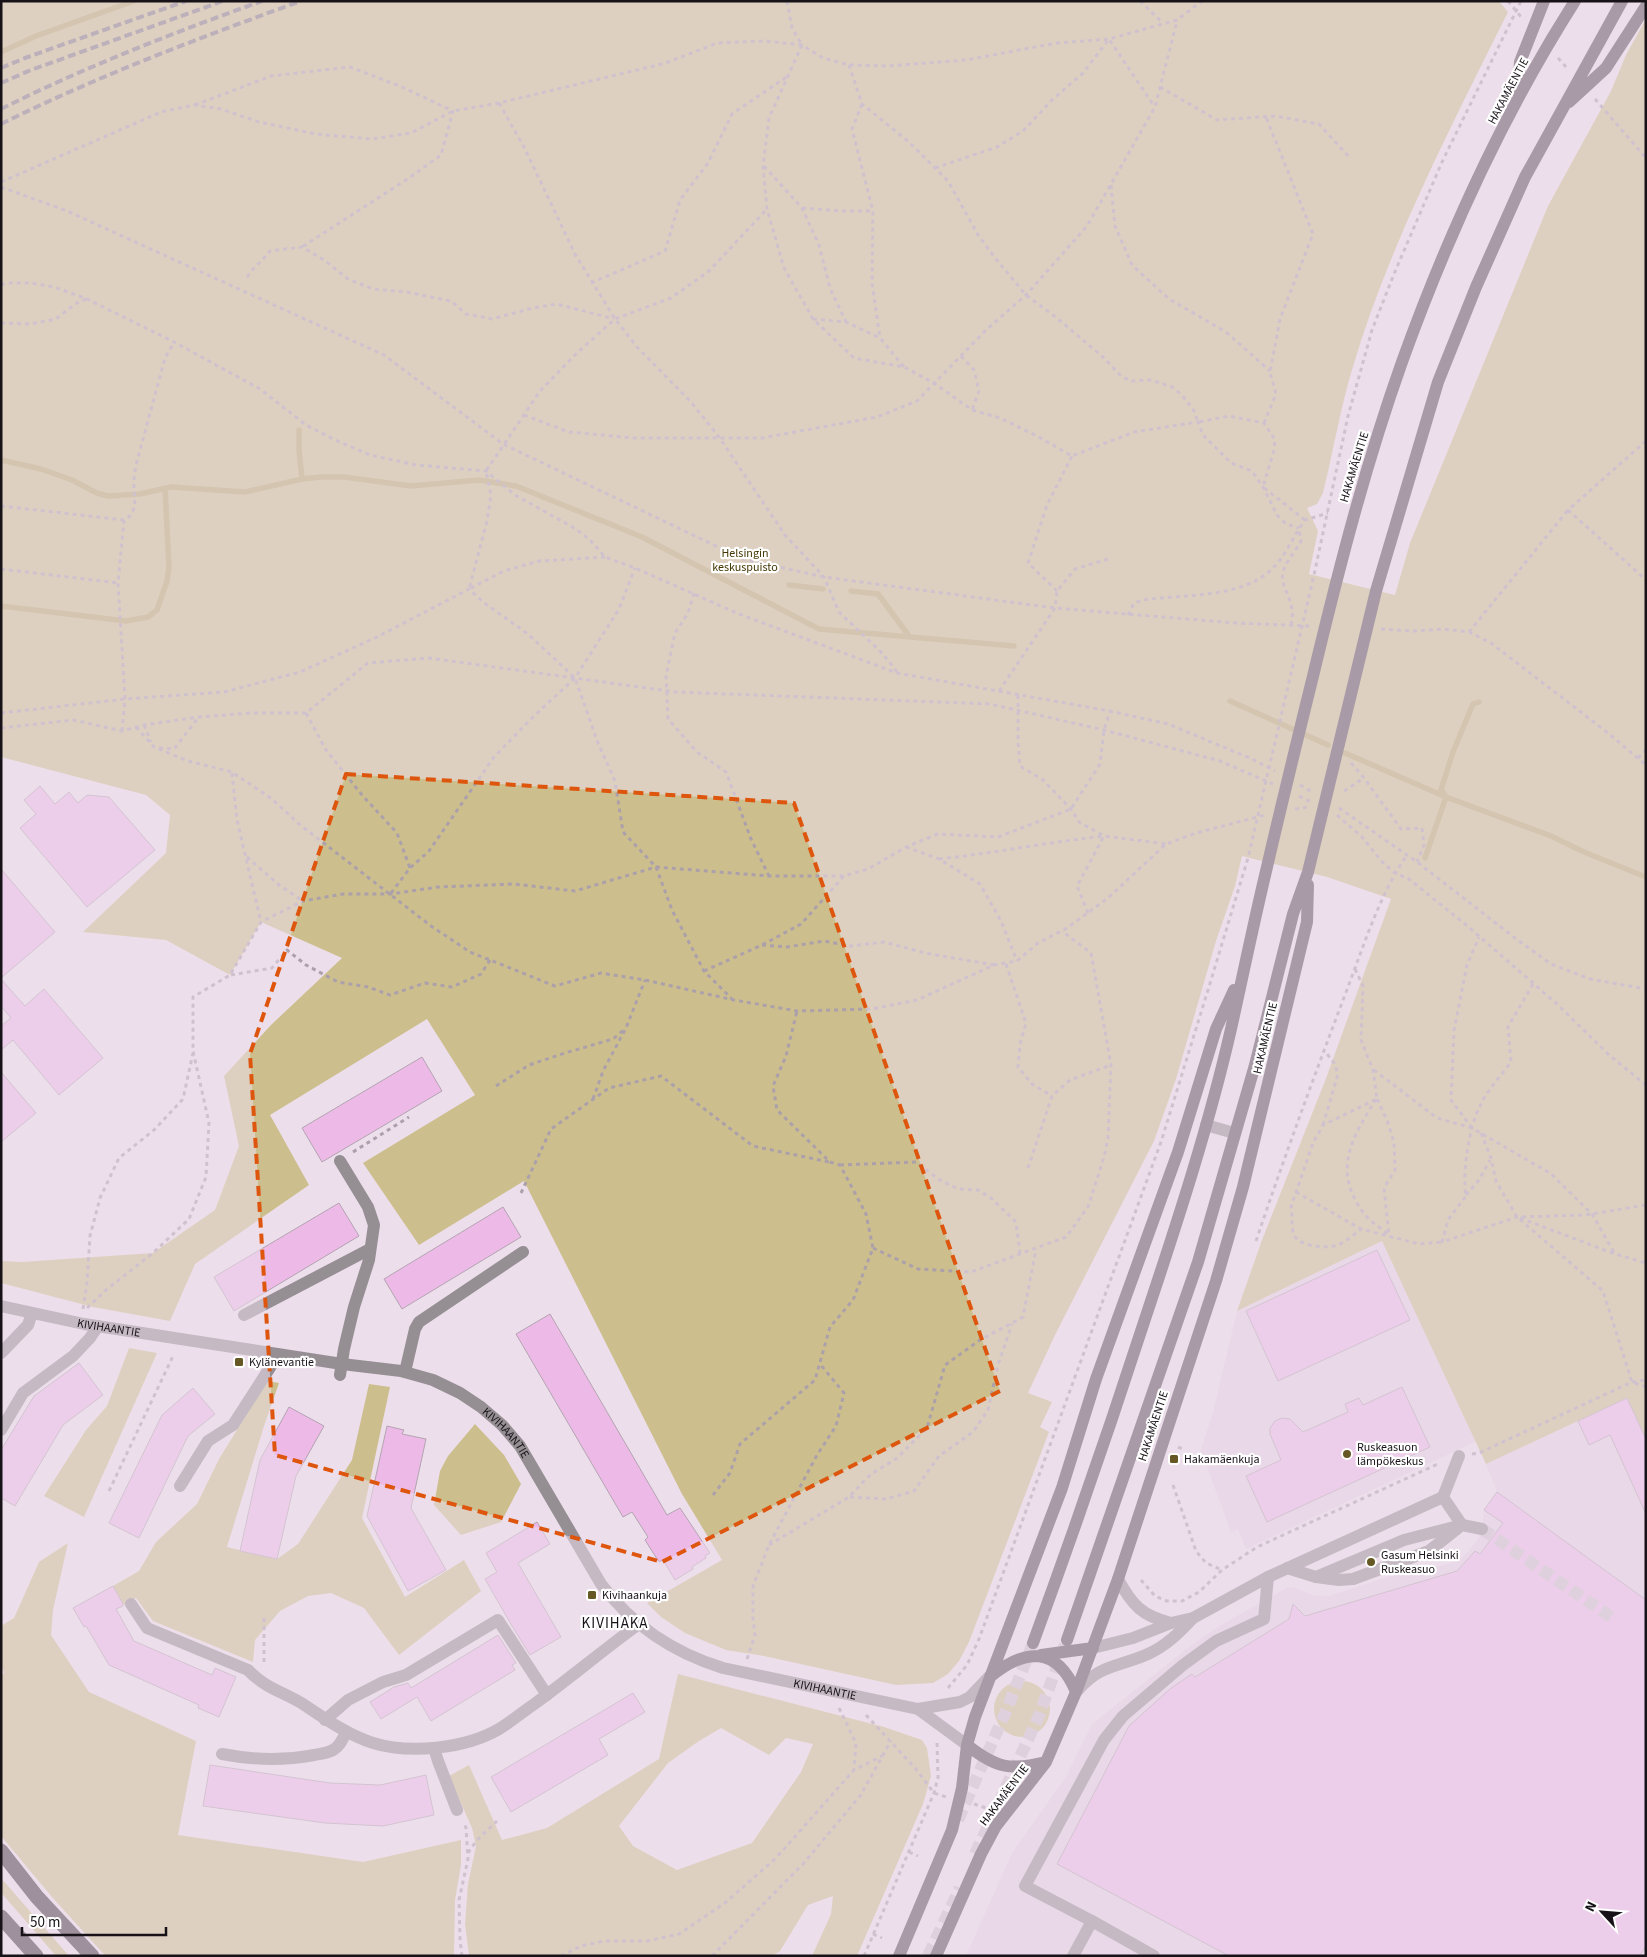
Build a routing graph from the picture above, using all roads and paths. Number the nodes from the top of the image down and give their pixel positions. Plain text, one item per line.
1 (787, 1) edge
2 (1140, 1) edge
3 (1202, 1) edge
4 (1521, 1) edge
5 (1544, 1) edge
6 (1575, 1) edge
7 (1622, 1) edge
8 (1646, 6) edge
9 (1177, 20) junction
10 (1163, 24) junction
11 (1109, 39) junction
12 (802, 45) junction
13 (849, 65) junction
14 (788, 76) junction
15 (1160, 86) junction
16 (1517, 98) junction
17 (499, 103) junction
18 (862, 104) junction
19 (194, 105) junction
20 (1155, 107) junction
21 (1561, 108) junction
22 (453, 111) junction
23 (1266, 117) junction
24 (1628, 137) dead end
25 (1350, 158) dead end
26 (1646, 158) edge
27 (763, 166) junction
28 (935, 168) junction
29 (1, 182) edge
30 (1111, 184) junction
31 (1, 187) edge
32 (767, 208) junction
33 (802, 208) junction
34 (873, 210) junction
35 (302, 247) junction
36 (247, 277) dead end
37 (591, 283) junction
38 (1, 285) edge
39 (1026, 295) junction
40 (87, 299) junction
41 (615, 319) junction
42 (813, 319) junction
43 (846, 322) junction
44 (1, 323) edge
45 (880, 338) junction
46 (174, 342) junction
47 (961, 356) junction
48 (904, 367) junction
49 (1270, 372) junction
50 (934, 383) junction
51 (972, 410) junction
52 (524, 416) junction
53 (1198, 422) junction
54 (1264, 422) junction
55 (719, 437) junction
56 (1646, 441) edge
57 (503, 444) junction
58 (1072, 456) junction
59 (486, 470) junction
60 (1263, 487) junction
61 (1, 506) edge
62 (1568, 510) junction
63 (1328, 513) junction
64 (124, 520) junction
65 (1305, 520) junction
66 (1299, 528) junction
67 (605, 557) junction
68 (1108, 559) dead end
69 (635, 568) junction
70 (1, 569) edge
71 (824, 576) junction
72 (1646, 580) edge
73 (118, 583) junction
74 (469, 589) junction
75 (1057, 590) junction
76 (694, 593) junction
77 (1055, 608) junction
78 (1128, 615) junction
79 (1291, 625) junction
80 (1310, 626) dead end
81 (1378, 629) dead end
82 (1469, 632) junction
83 (897, 673) junction
84 (575, 678) junction
85 (667, 691) junction
86 (999, 691) junction
87 (1018, 695) junction
88 (125, 699) junction
89 (1018, 710) junction
90 (1110, 711) junction
91 (1, 712) edge
92 (306, 714) junction
93 (199, 717) junction
94 (144, 726) junction
95 (136, 727) junction
96 (1, 728) edge
97 (1104, 730) junction
98 (122, 731) junction
99 (154, 747) junction
100 (1646, 750) edge
101 (1346, 758) dead end
102 (1638, 758) junction
103 (1252, 759) dead end
104 (1646, 765) edge
105 (232, 772) junction
106 (1256, 776) dead end
107 (1364, 778) junction
108 (1343, 792) dead end
109 (1317, 805) dead end
110 (1337, 806) dead end
111 (1071, 808) junction
112 (1288, 810) dead end
113 (1330, 812) dead end
114 (1268, 814) dead end
115 (1104, 836) junction
116 (1166, 844) junction
117 (906, 847) junction
118 (1407, 855) junction
119 (247, 856) junction
120 (939, 859) junction
121 (1417, 862) junction
122 (656, 867) junction
123 (410, 868) junction
124 (1308, 872) junction
125 (1395, 872) junction
126 (769, 876) junction
127 (844, 876) junction
128 (391, 894) junction
129 (303, 901) junction
130 (1088, 912) junction
131 (261, 922) junction
132 (1062, 931) junction
133 (1479, 936) junction
134 (762, 945) junction
135 (490, 960) junction
136 (1017, 961) junction
137 (1006, 964) junction
138 (994, 966) junction
139 (1355, 969) junction
140 (704, 971) junction
141 (1243, 972) junction
142 (230, 975) junction
143 (645, 980) junction
144 (1533, 984) junction
145 (1646, 989) edge
146 (734, 1000) junction
147 (797, 1010) junction
148 (626, 1028) junction
149 (1324, 1050) junction
150 (193, 1051) junction
151 (1111, 1065) junction
152 (1373, 1070) junction
153 (1646, 1085) edge
154 (496, 1086) dead end
155 (1052, 1096) junction
156 (1376, 1099) junction
157 (593, 1100) junction
158 (408, 1117) dead end
159 (1206, 1125) junction
160 (1322, 1125) junction
161 (1472, 1128) junction
162 (1234, 1133) junction
163 (1481, 1133) junction
164 (1491, 1158) junction
165 (340, 1161) joint
166 (830, 1162) junction
167 (840, 1165) junction
168 (1028, 1168) dead end
169 (1296, 1192) junction
170 (521, 1193) dead end
171 (1466, 1196) junction
172 (1646, 1205) edge
173 (1592, 1214) junction
174 (1517, 1217) junction
175 (1361, 1229) junction
176 (1389, 1236) junction
177 (1256, 1241) dead end
178 (1442, 1242) junction
179 (872, 1248) junction
180 (370, 1249) junction
181 (1036, 1249) junction
182 (523, 1252) dead end
183 (1020, 1253) junction
184 (1615, 1254) junction
185 (1646, 1263) edge
186 (1, 1306) edge
187 (32, 1313) junction
188 (244, 1315) dead end
189 (1012, 1323) junction
190 (98, 1326) junction
191 (177, 1339) junction
192 (1, 1353) edge
193 (277, 1354) junction
194 (819, 1364) junction
195 (341, 1369) junction
196 (405, 1372) junction
197 (1646, 1380) edge
198 (1632, 1382) junction
199 (1646, 1387) edge
200 (1, 1430) edge
201 (1178, 1447) dead end
202 (1186, 1450) dead end
203 (1459, 1456) junction
204 (180, 1486) dead end
205 (1173, 1486) dead end
206 (109, 1491) dead end
207 (713, 1495) dead end
208 (1443, 1496) junction
209 (849, 1497) junction
210 (1462, 1525) junction
211 (1482, 1529) tunnel mouth
212 (769, 1545) junction
213 (1287, 1568) junction
214 (1222, 1570) junction
215 (1268, 1577) junction
216 (1316, 1577) junction
217 (1118, 1579) junction
218 (1140, 1580) dead end
219 (131, 1604) dead end
220 (264, 1618) dead end
221 (1193, 1618) junction
222 (1170, 1623) junction
223 (639, 1624) junction
224 (1067, 1640) tunnel mouth
225 (1033, 1643) tunnel mouth
226 (1093, 1648) junction
227 (1039, 1656) junction
228 (746, 1660) dead end
229 (990, 1677) junction
230 (260, 1682) junction
231 (948, 1687) dead end
232 (1076, 1692) junction
233 (547, 1695) junction
234 (839, 1708) dead end
235 (918, 1710) junction
236 (865, 1714) dead end
237 (325, 1720) junction
238 (346, 1732) junction
239 (940, 1736) dead end
240 (891, 1741) junction
241 (967, 1745) junction
242 (434, 1748) junction
243 (222, 1754) dead end
244 (882, 1756) junction
245 (1046, 1762) junction
246 (854, 1770) junction
247 (934, 1793) junction
248 (959, 1801) junction
249 (457, 1810) joint
250 (1002, 1817) junction
251 (497, 1821) dead end
252 (1, 1851) edge
253 (908, 1852) junction
254 (468, 1854) junction
255 (918, 1856) dead end
256 (1, 1916) edge
257 (1092, 1921) junction
258 (873, 1934) junction
259 (882, 1938) dead end
260 (36, 1956) edge
261 (92, 1956) edge
262 (462, 1956) edge
263 (561, 1956) edge
264 (712, 1956) edge
265 (864, 1956) edge
266 (899, 1956) edge
267 (936, 1956) edge
268 (1073, 1956) edge
269 (1154, 1956) edge

1 - 12 path
2 - 10 path
3 - 9 path
4 - 63 path
5 - 16 main road
6 - 16 main road, HAKAMÄENTIE
7 - 21 main road, HAKAMÄENTIE
8 - 21 main road
9 - 10 path
9 - 15 path
10 - 11 path
11 - 13 path
11 - 20 path
11 - 28 path
12 - 13 path
12 - 14 path
12 - 17 path
13 - 18 path
14 - 27 path
14 - 37 path
15 - 20 path
15 - 23 path
16 - 141 main road, HAKAMÄENTIE
17 - 22 path
17 - 37 path
18 - 28 path
18 - 34 path
19 - 22 path
19 - 22 path
19 - 29 path
20 - 30 path
21 - 124 main road, HAKAMÄENTIE
22 - 35 path
23 - 25 path
23 - 49 path
24 - 26 path
27 - 32 path
27 - 33 path
28 - 39 path
30 - 39 path
30 - 49 path
31 - 57 path
32 - 41 path
32 - 42 path
33 - 34 path
33 - 43 path
34 - 45 path
35 - 36 path
35 - 41 path
37 - 41 path
38 - 40 path
39 - 47 path
39 - 53 path
40 - 44 path
40 - 46 path
41 - 52 path
41 - 55 path
42 - 43 path
42 - 48 path
43 - 45 path
45 - 48 path
46 - 59 path
46 - 64 path
47 - 50 path
47 - 51 path
48 - 50 path
49 - 54 path
50 - 51 path
50 - 55 path
51 - 58 path
52 - 55 path
52 - 57 path
53 - 54 path
53 - 58 path
53 - 60 path
54 - 60 path
55 - 71 path
56 - 62 path
57 - 59 path
57 - 71 path
58 - 75 path
59 - 67 path
59 - 74 path
60 - 65 path
60 - 66 path
61 - 64 path
62 - 72 path
62 - 82 path
63 - 65 path
63 - 231 path
64 - 73 path
65 - 66 path
66 - 78 path
66 - 79 path
67 - 69 path
67 - 74 path
68 - 75 path
69 - 76 path
69 - 84 path
70 - 73 path
71 - 77 path
71 - 83 path
73 - 88 path
74 - 84 path
74 - 88 path
75 - 77 path
76 - 83 path
76 - 85 path
77 - 78 path
77 - 86 path
78 - 79 path
79 - 80 path
81 - 82 path
82 - 102 path
83 - 86 path
84 - 85 path
84 - 92 path
84 - 122 path
84 - 123 path
85 - 89 path
85 - 126 path
86 - 87 path
87 - 89 path
87 - 90 path
88 - 91 path
88 - 98 path
89 - 97 path
89 - 111 path
90 - 97 path
90 - 103 path
92 - 93 path
92 - 123 path
93 - 94 path
93 - 99 path
94 - 95 path
94 - 99 path
95 - 98 path
95 - 99 path
96 - 98 path
97 - 106 path
97 - 111 path
99 - 105 path
100 - 102 path
101 - 107 path
102 - 104 path
105 - 119 path
105 - 128 path
107 - 108 path
107 - 121 path
109 - 112 path
110 - 118 path
111 - 115 path
111 - 117 path
113 - 125 path
114 - 116 path
115 - 116 path
115 - 120 path
115 - 130 path
116 - 130 path
117 - 120 path
117 - 127 path
118 - 121 path
118 - 125 path
119 - 129 path
119 - 131 path
120 - 136 path
121 - 145 path
122 - 126 path
122 - 128 path
122 - 140 path
123 - 128 path
124 - 162 main road, HAKAMÄENTIE
124 - 217 main road, HAKAMÄENTIE
125 - 133 path
125 - 139 path
126 - 127 path
127 - 134 path
128 - 129 path
128 - 135 path
129 - 131 path
130 - 132 path
131 - 142 path
132 - 136 path
132 - 151 path
133 - 144 path
133 - 161 path
134 - 138 path
134 - 140 path
135 - 142 path
135 - 143 path
136 - 137 path
137 - 138 path
137 - 155 path
138 - 147 path
139 - 149 path
139 - 152 path
140 - 146 path
141 - 159 main road, HAKAMÄENTIE
141 - 229 main road, HAKAMÄENTIE
142 - 150 path
143 - 146 path
143 - 148 path
144 - 153 path
144 - 161 path
146 - 147 path
147 - 166 path
148 - 154 path
148 - 157 path
149 - 160 path
149 - 177 path
150 - 150 path
151 - 155 path
151 - 181 path
152 - 156 path
152 - 161 path
155 - 168 path
156 - 160 path
156 - 176 path
156 - 176 path
157 - 166 path
157 - 170 path
158 - 165 path
159 - 162 street
159 - 225 main road, HAKAMÄENTIE
160 - 169 path
161 - 163 path
161 - 171 path
162 - 224 main road, HAKAMÄENTIE
163 - 164 path
163 - 173 path
164 - 171 path
164 - 174 path
165 - 180 street
166 - 167 path
167 - 179 path
167 - 183 path
169 - 175 path
169 - 175 path
171 - 178 path
172 - 173 path
173 - 174 path
173 - 184 path
174 - 178 path
174 - 184 path
174 - 198 path
175 - 176 path
176 - 178 path
179 - 183 path
179 - 194 path
180 - 188 street
180 - 195 street
181 - 183 path
181 - 189 path
182 - 196 street
184 - 185 path
186 - 187 street, KIVIHAANTIE
187 - 190 street, KIVIHAANTIE
187 - 192 street
189 - 209 path
189 - 209 path
190 - 191 street, KIVIHAANTIE
190 - 200 street
191 - 193 street, KIVIHAANTIE
191 - 206 path
193 - 195 street, KIVIHAANTIE
193 - 204 street
194 - 207 path
194 - 212 path
195 - 196 street, KIVIHAANTIE
196 - 223 street, KIVIHAANTIE
197 - 198 path
198 - 199 path
198 - 203 path
201 - 202 path
203 - 208 street
203 - 214 path
205 - 214 path
208 - 210 street
208 - 213 street
209 - 212 path
210 - 211 street
210 - 216 street
210 - 216 street
212 - 228 path
213 - 215 street
213 - 216 street
214 - 218 path
215 - 221 street
215 - 257 street
217 - 222 street
217 - 226 main road, HAKAMÄENTIE
219 - 230 street
220 - 230 path
221 - 222 street
221 - 232 street
222 - 226 street
223 - 233 street
223 - 235 street, KIVIHAANTIE
226 - 227 main road
226 - 232 main road, HAKAMÄENTIE
227 - 229 main road
227 - 232 main road
229 - 235 street, KIVIHAANTIE
229 - 241 main road, HAKAMÄENTIE
230 - 237 street
232 - 245 main road, HAKAMÄENTIE
233 - 237 street
233 - 242 street
234 - 246 path
235 - 241 street, KIVIHAANTIE
236 - 240 path
237 - 238 street
238 - 242 street
238 - 243 street
239 - 247 path
240 - 244 path
240 - 247 path
241 - 245 main road
241 - 248 main road, HAKAMÄENTIE
242 - 249 street
244 - 246 path
244 - 264 path
245 - 250 main road, HAKAMÄENTIE
246 - 263 path
247 - 248 path
247 - 253 path
248 - 250 path
248 - 266 main road, HAKAMÄENTIE
249 - 254 path
250 - 267 main road, HAKAMÄENTIE
251 - 254 path
252 - 261 highway
253 - 255 path
253 - 258 path
254 - 262 path
256 - 260 highway
257 - 268 street
257 - 269 street
258 - 259 path
258 - 265 path

